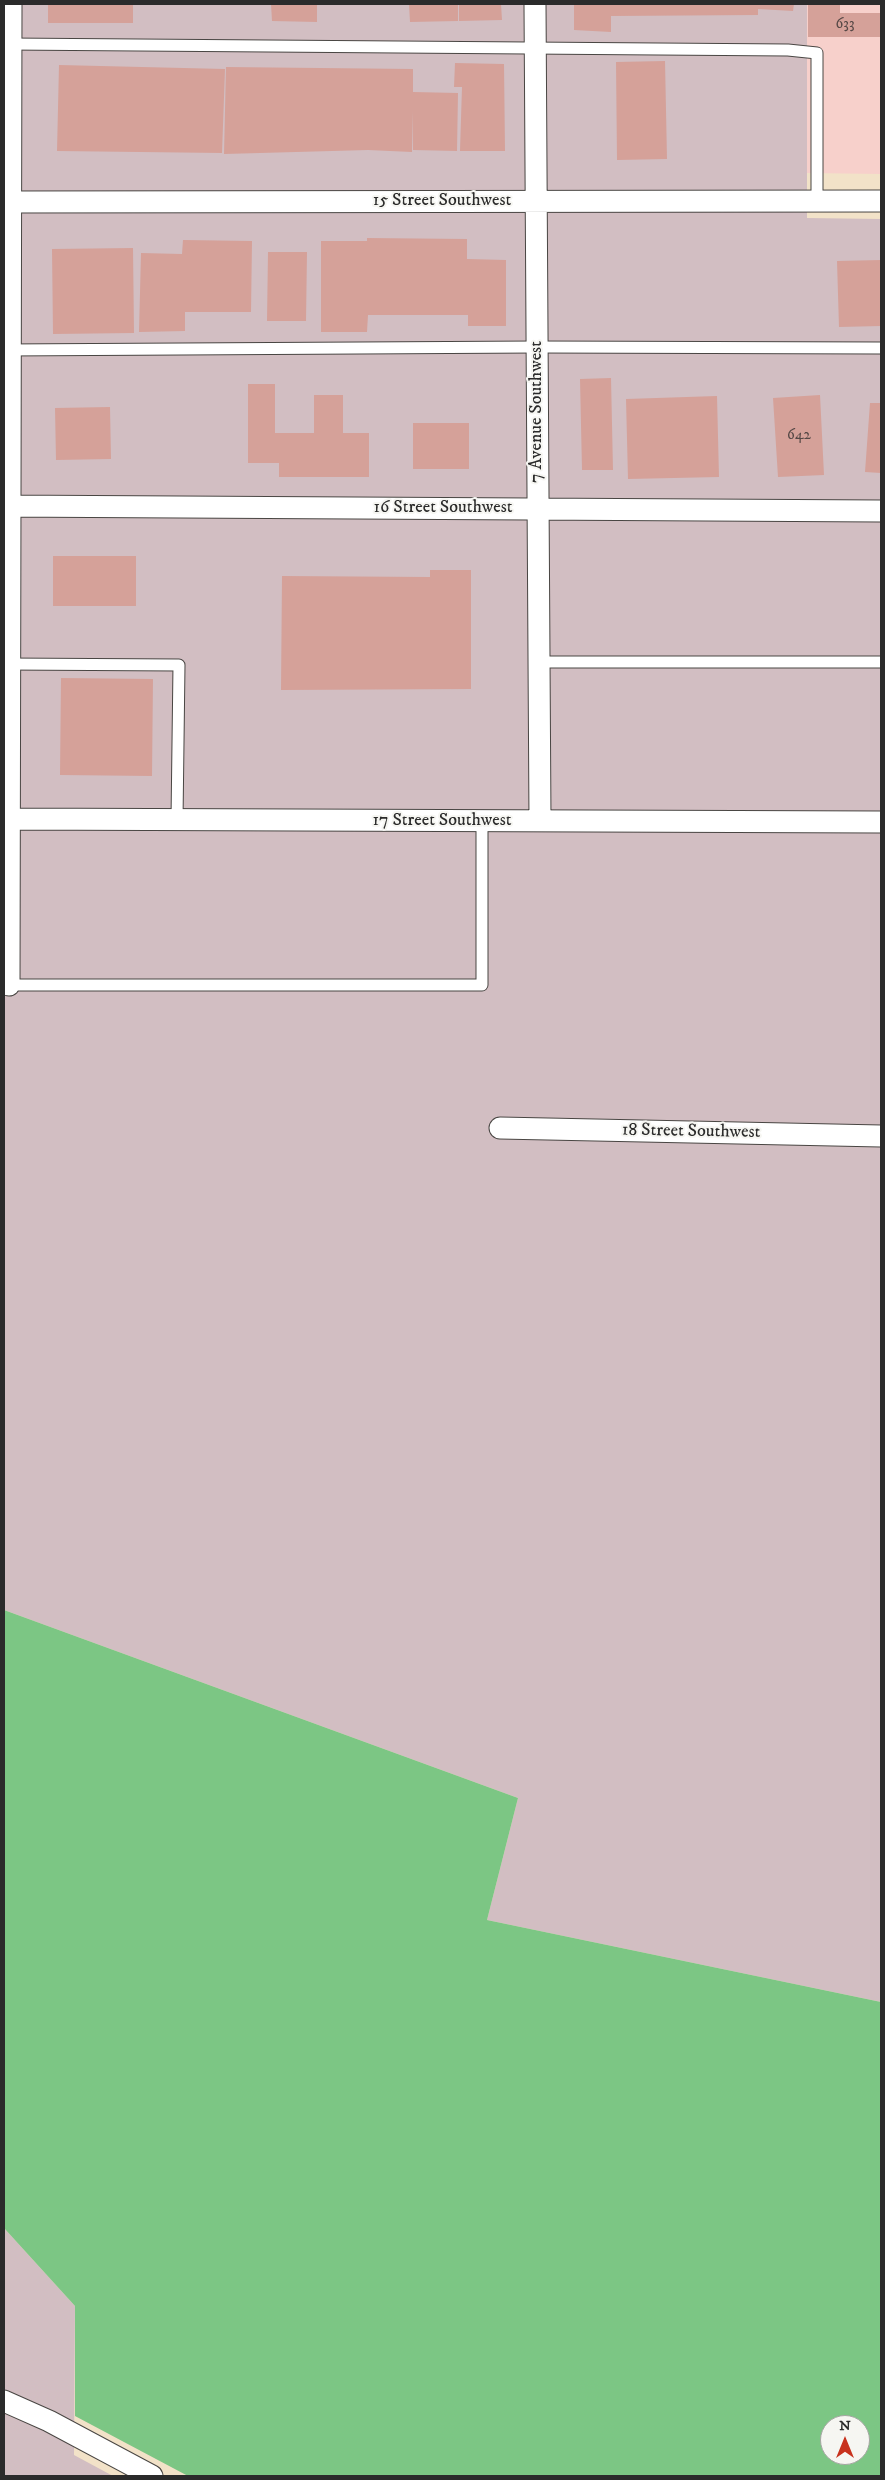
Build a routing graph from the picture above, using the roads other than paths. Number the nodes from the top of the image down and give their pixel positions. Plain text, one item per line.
1 (11, 4) edge
2 (535, 4) edge
3 (7, 44) edge
4 (535, 48) junction
5 (536, 201) junction
6 (817, 201) junction
7 (881, 201) edge
8 (7, 202) edge
9 (537, 347) junction
10 (881, 348) edge
11 (7, 350) edge
12 (7, 506) edge
13 (538, 509) junction
14 (881, 510) edge
15 (539, 662) junction
16 (881, 662) edge
17 (7, 664) edge
18 (7, 820) edge
19 (177, 820) junction
20 (482, 821) junction
21 (540, 821) junction
22 (881, 822) edge
23 (6, 985) edge
24 (500, 1128) dead end
25 (881, 1136) edge
26 (4, 2401) edge
27 (152, 2476) edge

1 - 3 street
2 - 4 street, 7 Avenue Southwest
3 - 4 lane
3 - 8 street
4 - 5 street, 7 Avenue Southwest
4 - 6 lane
5 - 6 street, 15 Street Southwest
5 - 8 street, 15 Street Southwest
5 - 9 street, 7 Avenue Southwest
6 - 7 street, 15 Street Southwest
8 - 11 street
9 - 10 lane
9 - 11 lane
9 - 13 street, 7 Avenue Southwest
11 - 12 street
12 - 13 street, 16 Street Southwest
12 - 17 street
13 - 14 street, 16 Street Southwest
13 - 15 street, 7 Avenue Southwest
15 - 16 lane
15 - 21 street, 7 Avenue Southwest
17 - 18 street
17 - 19 lane
18 - 19 street, 17 Street Southwest
18 - 23 street
19 - 20 street, 17 Street Southwest
20 - 21 street, 17 Street Southwest
20 - 23 lane
21 - 22 street, 17 Street Southwest
24 - 25 street, 18 Street Southwest
26 - 27 street

